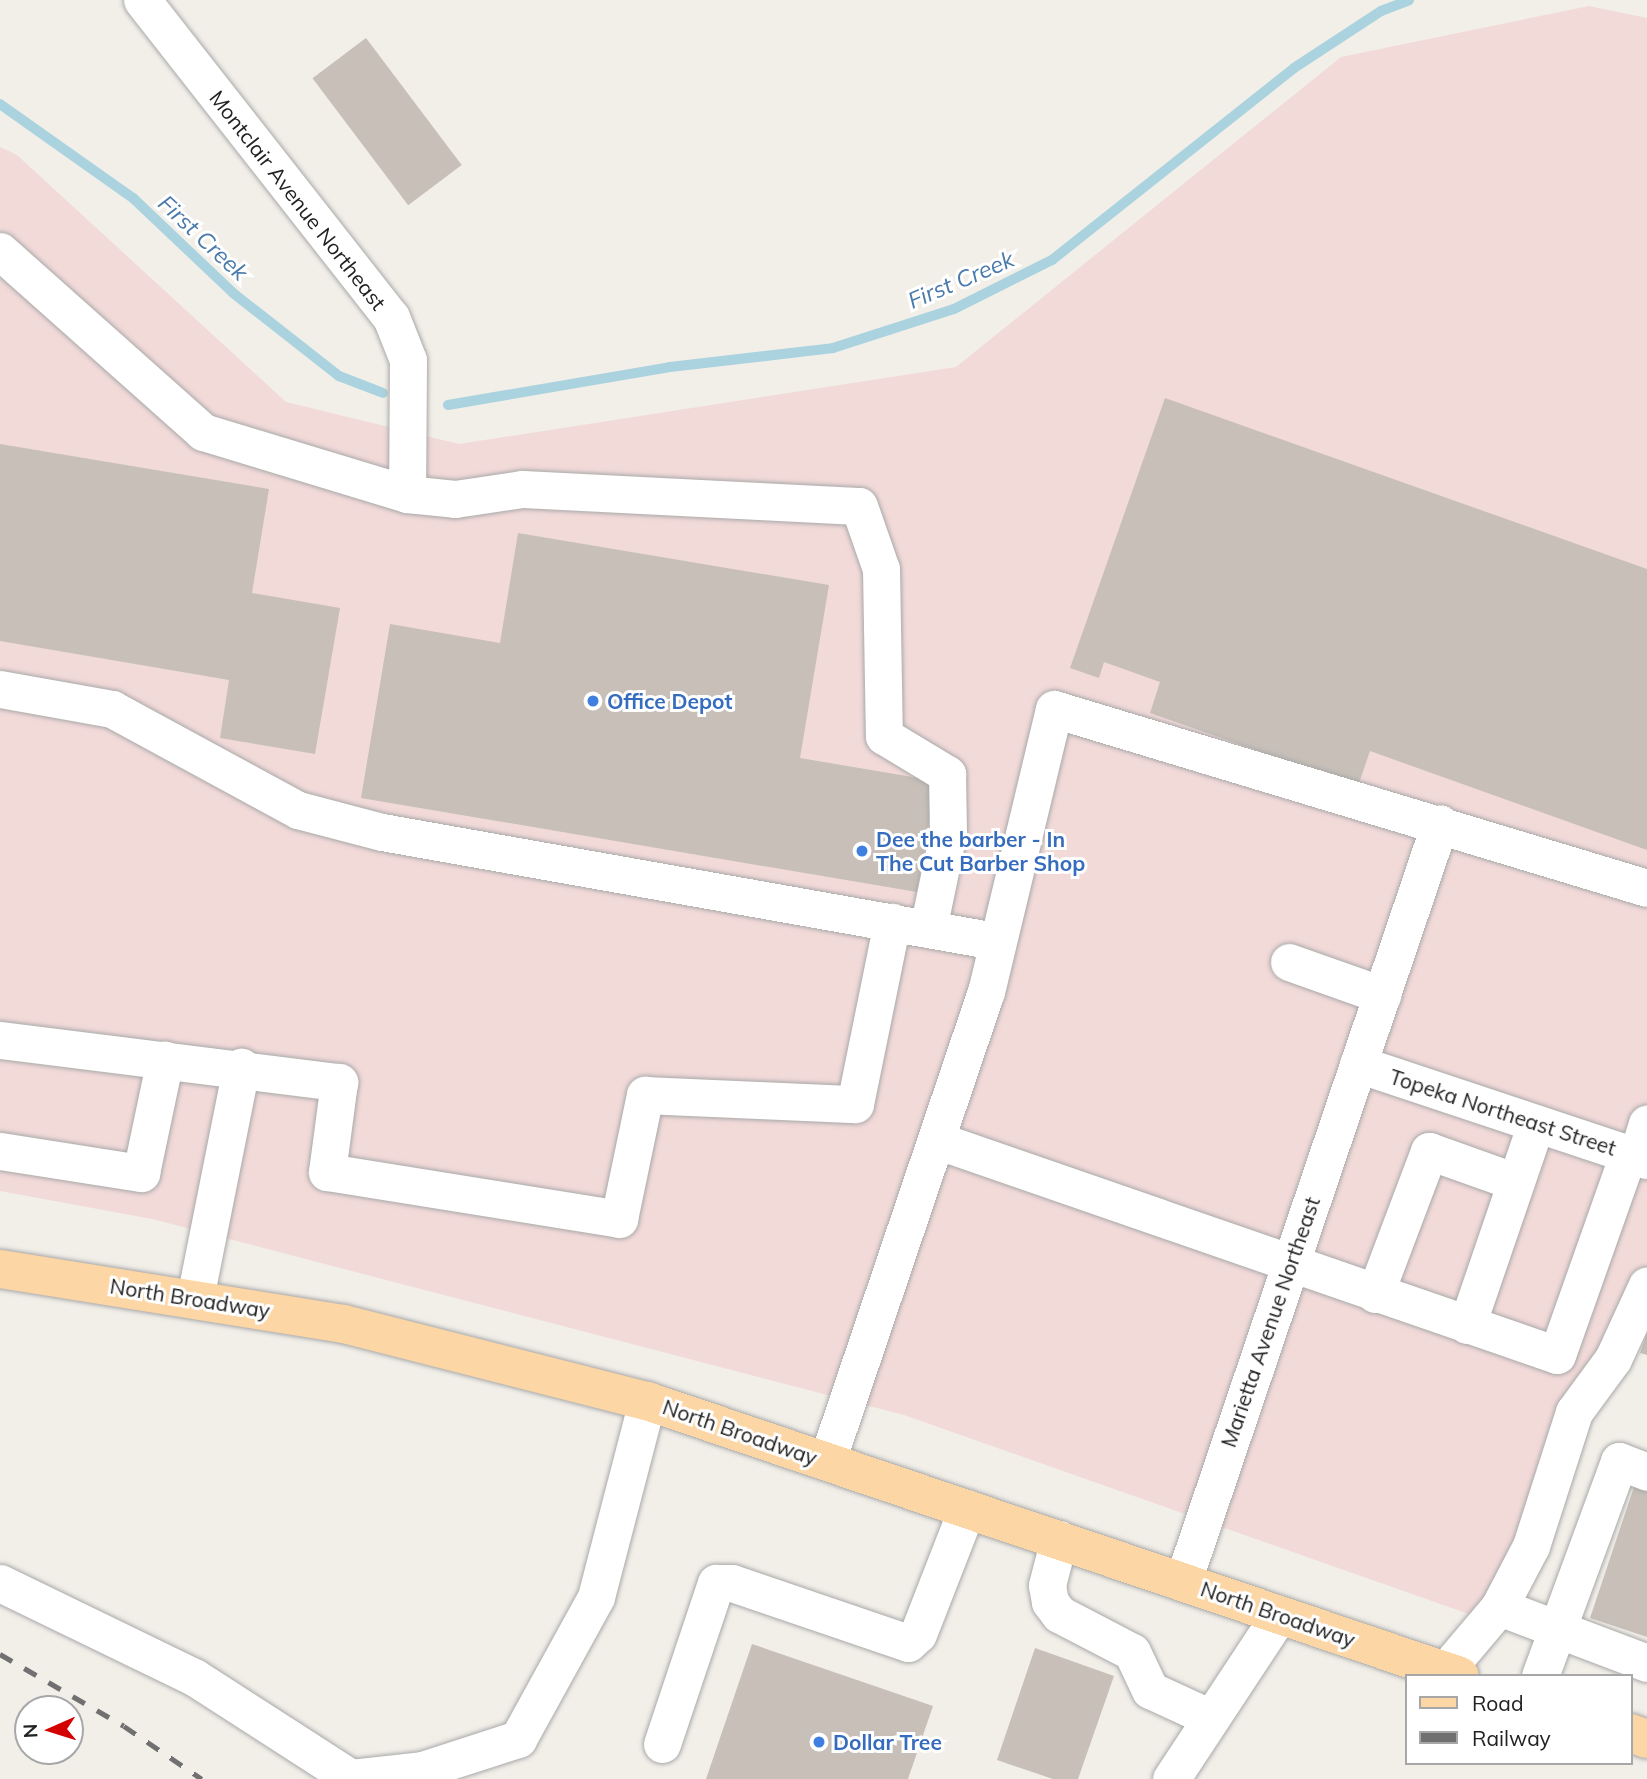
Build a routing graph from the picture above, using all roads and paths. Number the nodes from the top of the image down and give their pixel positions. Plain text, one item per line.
1 (142, 0) edge
2 (0, 251) edge
3 (407, 477) junction
4 (0, 690) edge
5 (1440, 823) junction
6 (1647, 888) edge
7 (892, 922) junction
8 (928, 929) junction
9 (995, 941) junction
10 (1289, 962) dead end
11 (1382, 995) junction
12 (0, 1040) edge
13 (165, 1059) junction
14 (1358, 1064) junction
15 (241, 1067) junction
16 (1536, 1123) junction
17 (936, 1140) junction
18 (1640, 1149) edge
19 (0, 1151) edge
20 (1516, 1182) junction
21 (1290, 1266) junction
22 (0, 1269) edge
23 (1647, 1285) edge
24 (1375, 1294) junction
25 (195, 1298) junction
26 (1467, 1325) junction
27 (647, 1401) junction
28 (827, 1461) junction
29 (1647, 1472) edge
30 (967, 1508) junction
31 (1059, 1539) junction
32 (1182, 1581) junction
33 (0, 1583) edge
34 (1499, 1607) junction
35 (1279, 1615) junction
36 (1556, 1631) junction
37 (1647, 1663) edge
38 (1452, 1673) edge
39 (1541, 1674) edge
40 (1211, 1718) junction
41 (662, 1744) dead end
42 (1171, 1779) edge

1 - 3 street, Montclair Avenue Northeast
2 - 3 street
3 - 8 street
4 - 7 street
5 - 6 street
5 - 9 street
5 - 11 street, Marietta Avenue Northeast
7 - 8 street
7 - 15 street
8 - 9 street
9 - 17 street
10 - 11 street
11 - 14 street, Marietta Avenue Northeast
12 - 13 street
13 - 15 street
13 - 19 street
14 - 16 street, Topeka Northeast Street
14 - 21 street, Marietta Avenue Northeast
15 - 25 street
16 - 18 street, Topeka Northeast Street
16 - 20 street
17 - 21 street
17 - 28 street
18 - 26 street
20 - 24 street
20 - 26 street
21 - 24 street
21 - 32 street, Marietta Avenue Northeast
22 - 25 main road, North Broadway
23 - 34 street
24 - 26 street
25 - 27 main road, North Broadway
27 - 28 main road, North Broadway
27 - 33 street
28 - 30 main road, North Broadway
29 - 36 street
30 - 31 main road, North Broadway
30 - 41 street
31 - 32 main road, North Broadway
31 - 40 street
32 - 35 main road, North Broadway
34 - 36 street
34 - 38 street
35 - 38 main road, North Broadway
35 - 40 street
36 - 37 street
36 - 39 street
40 - 42 street

